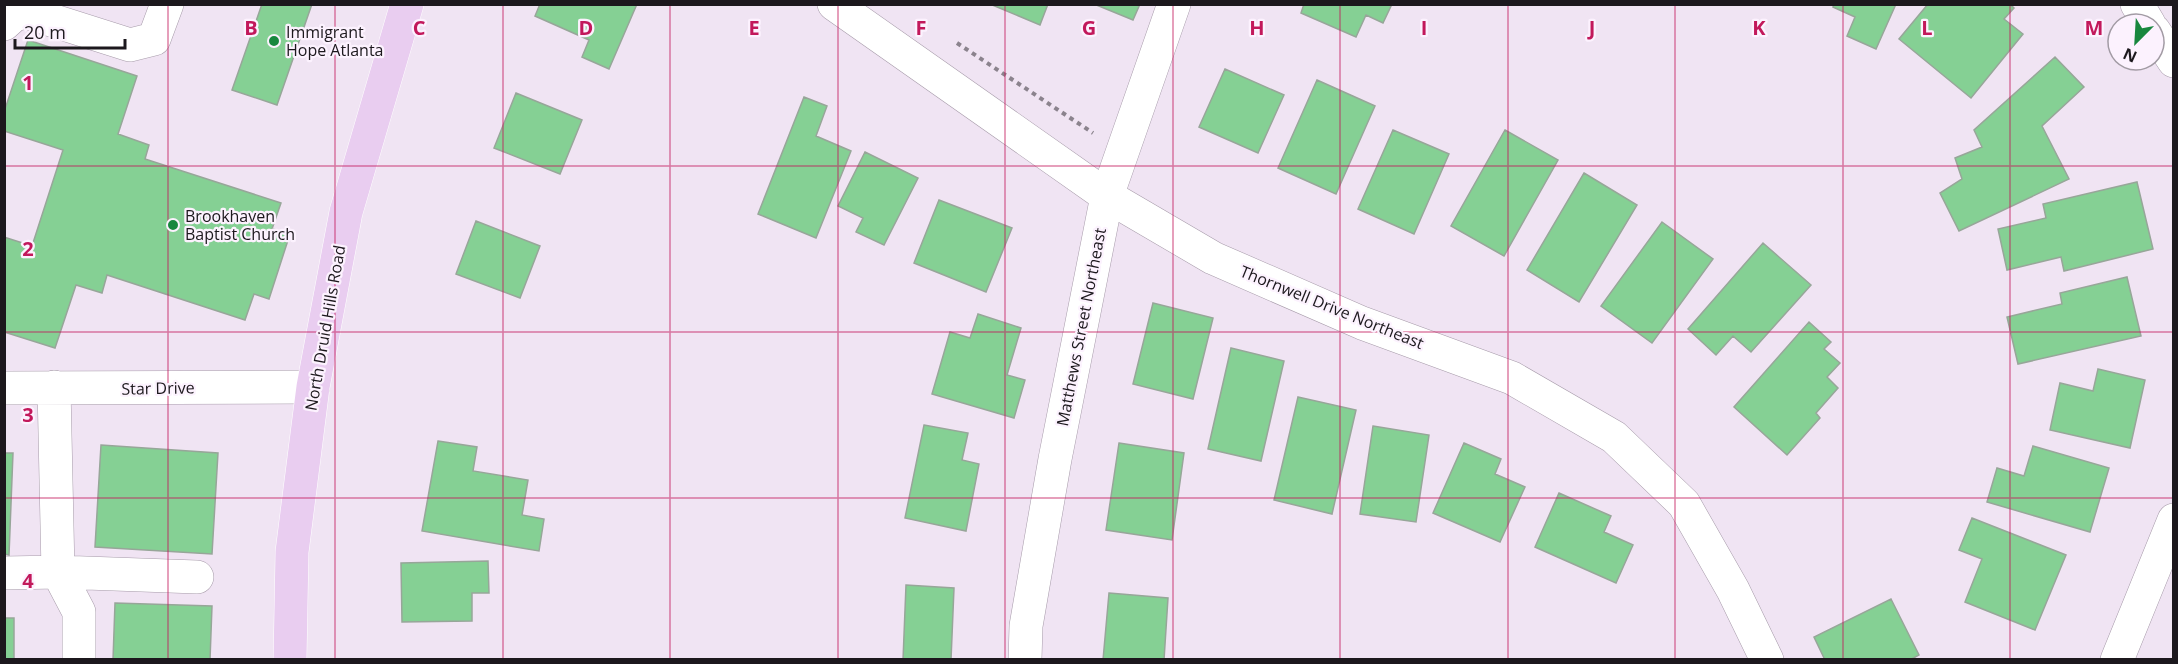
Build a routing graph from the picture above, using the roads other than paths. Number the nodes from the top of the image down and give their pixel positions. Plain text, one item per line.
1 (167, 4) edge
2 (407, 4) edge
3 (834, 4) edge
4 (1174, 4) edge
5 (4, 24) edge
6 (1107, 196) junction
7 (54, 387) junction
8 (313, 387) junction
9 (4, 388) edge
10 (2174, 520) edge
11 (58, 572) junction
12 (4, 573) edge
13 (197, 578) dead end
14 (79, 660) edge
15 (290, 660) edge
16 (1025, 660) edge
17 (1767, 660) edge
18 (2117, 660) edge

1 - 5 street
2 - 8 main road, North Druid Hills Road
3 - 6 street, Thornwell Drive Northeast
4 - 6 street, Matthews Street Northeast
6 - 16 street, Matthews Street Northeast
6 - 17 street, Thornwell Drive Northeast
7 - 8 street, Star Drive
7 - 9 street, Star Drive
7 - 11 street
8 - 15 main road, North Druid Hills Road
10 - 18 street
11 - 12 street
11 - 13 street
11 - 14 street

